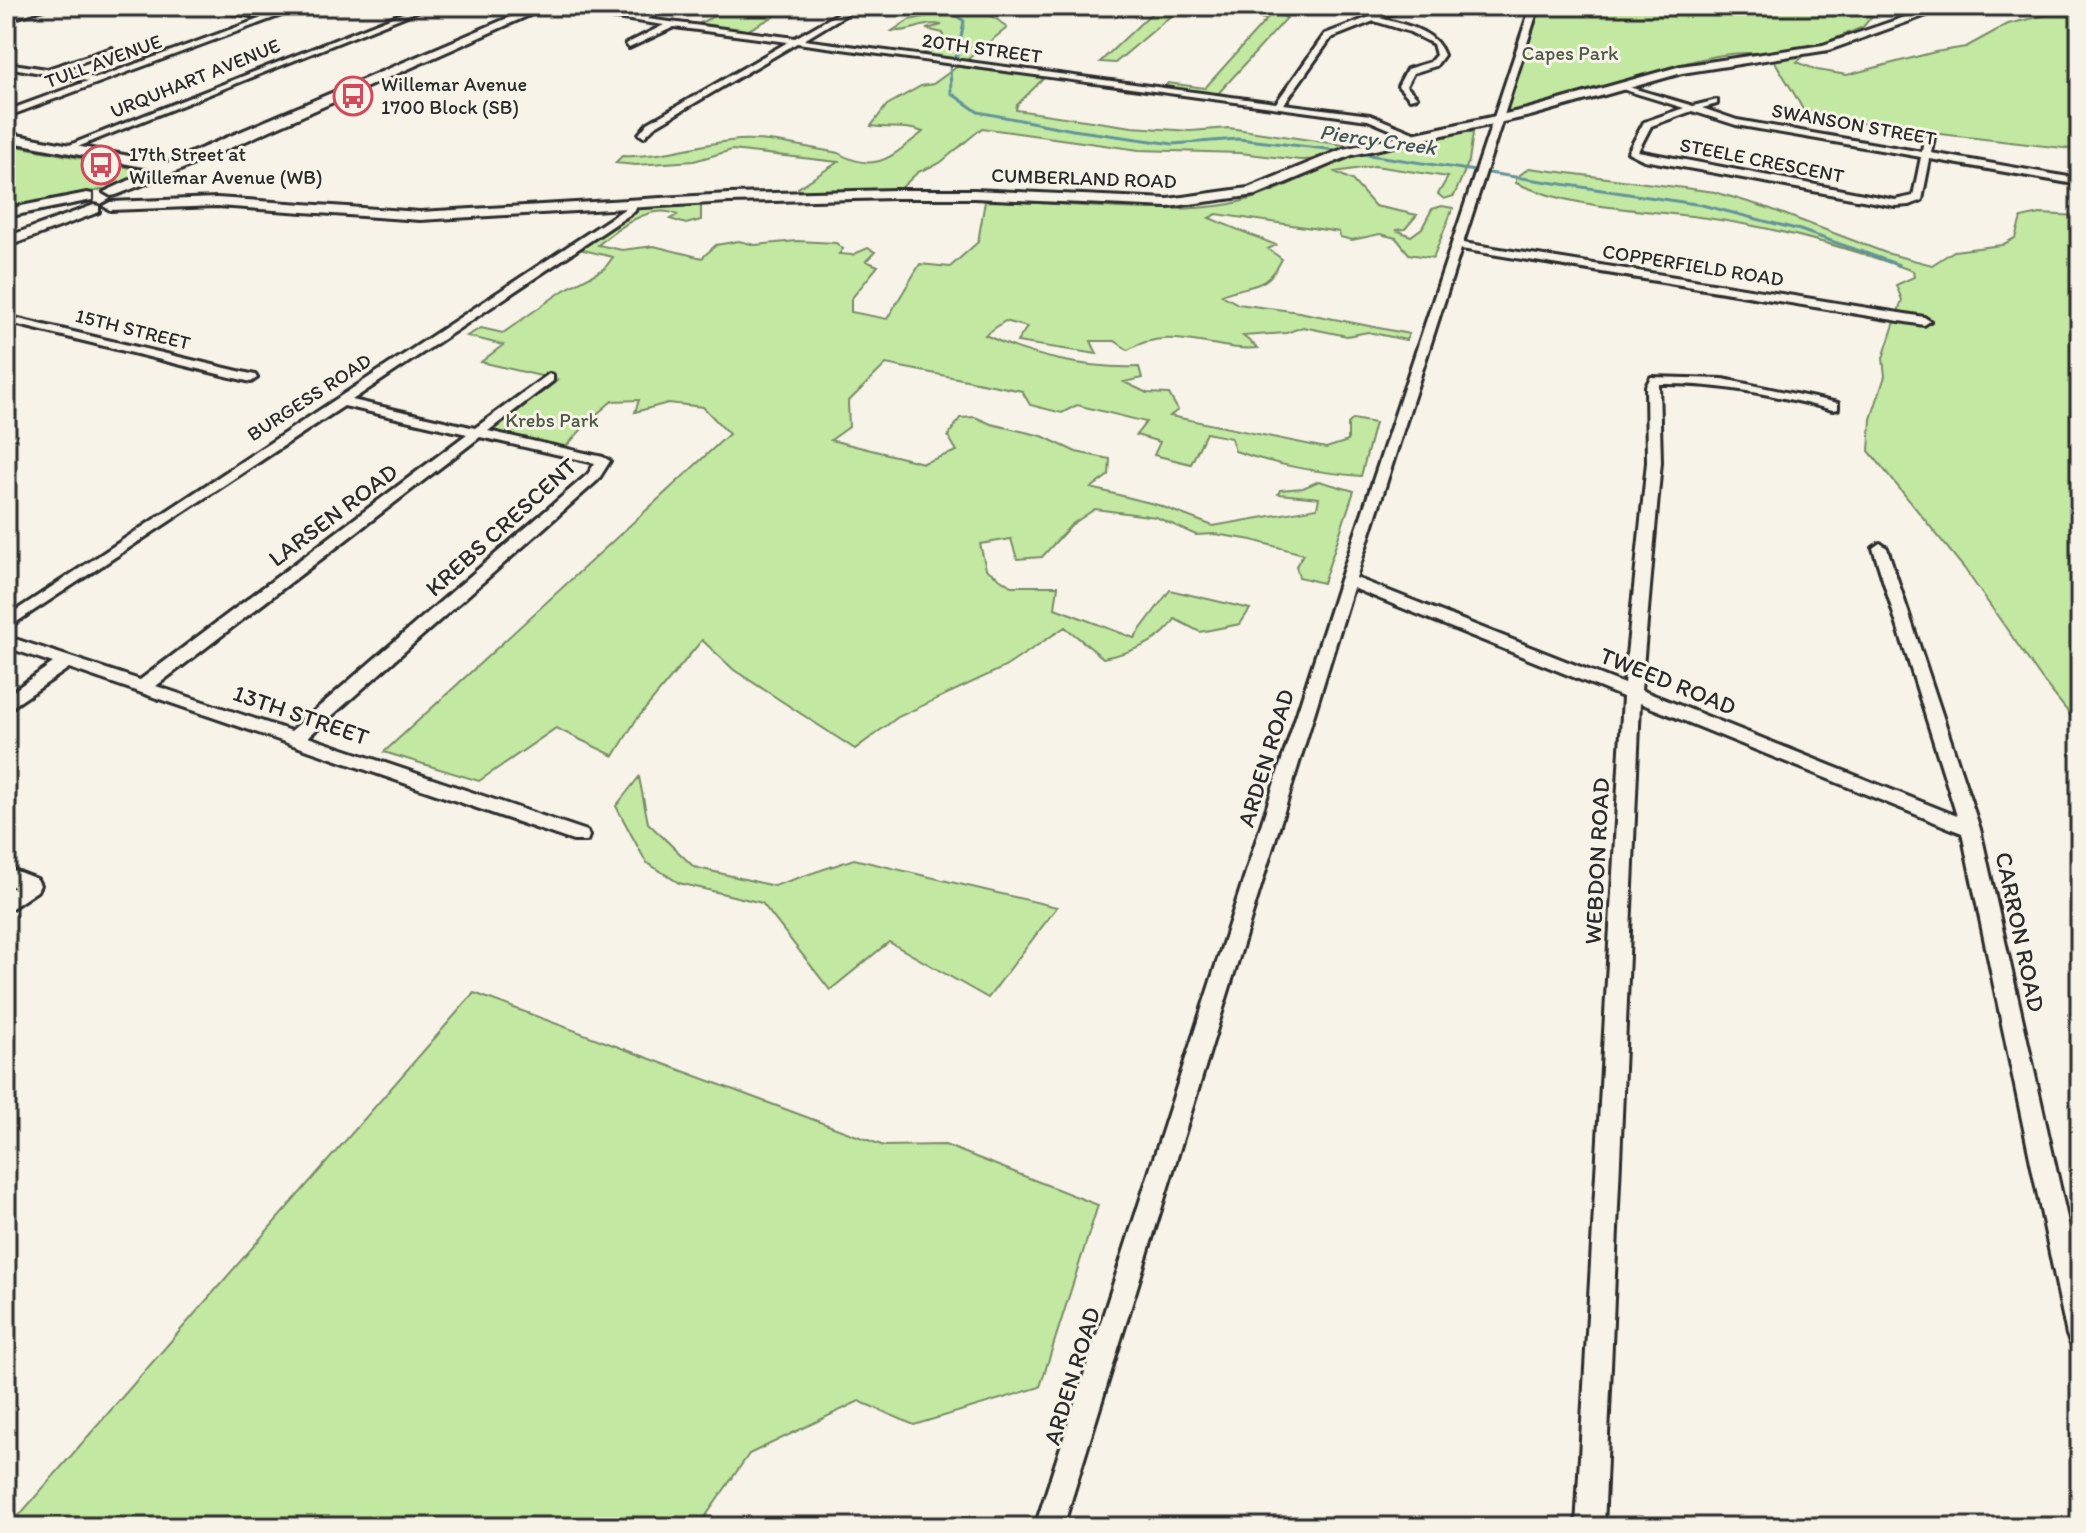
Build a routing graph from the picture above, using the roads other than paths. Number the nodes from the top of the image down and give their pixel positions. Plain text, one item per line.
1 (49, 6) edge
2 (196, 6) edge
3 (302, 6) edge
4 (426, 6) edge
5 (544, 6) edge
6 (667, 6) edge
7 (856, 6) edge
8 (1394, 6) edge
9 (1535, 6) edge
10 (1825, 6) edge
11 (1947, 6) edge
12 (1867, 10) dead end
13 (272, 17) junction
14 (1373, 18) junction
15 (6, 19) edge
16 (638, 20) junction
17 (671, 25) junction
18 (795, 41) junction
19 (629, 46) dead end
20 (109, 50) dead end
21 (6, 65) edge
22 (46, 72) junction
23 (99, 80) junction
24 (1625, 87) junction
25 (1413, 97) dead end
26 (1714, 102) dead end
27 (1278, 106) junction
28 (1689, 109) junction
29 (6, 114) edge
30 (1494, 128) junction
31 (644, 134) dead end
32 (1413, 136) junction
33 (6, 137) edge
34 (1929, 137) dead end
35 (67, 148) junction
36 (1926, 155) junction
37 (173, 168) junction
38 (2080, 182) edge
39 (101, 201) junction
40 (632, 204) junction
41 (6, 213) edge
42 (7, 241) edge
43 (1456, 245) junction
44 (6, 319) edge
45 (1924, 321) dead end
46 (251, 378) dead end
47 (549, 378) dead end
48 (340, 401) junction
49 (1833, 406) dead end
50 (478, 433) junction
51 (1880, 548) dead end
52 (1348, 580) junction
53 (6, 624) edge
54 (6, 641) edge
55 (66, 662) junction
56 (143, 687) junction
57 (1632, 692) junction
58 (6, 705) edge
59 (295, 738) junction
60 (1971, 829) junction
61 (580, 836) dead end
62 (6, 875) edge
63 (6, 904) edge
64 (2080, 1335) edge
65 (1049, 1527) edge
66 (1590, 1527) edge

1 - 15 street
2 - 13 street
3 - 13 street, TULL AVENUE
4 - 35 street, URQUHART AVENUE
5 - 16 street, 20TH STREET
5 - 37 street
6 - 16 street
7 - 18 street
8 - 14 street
9 - 30 street, ARDEN ROAD
10 - 12 street
11 - 24 street
13 - 23 street, TULL AVENUE
14 - 25 street
14 - 27 street
16 - 17 street, 20TH STREET
17 - 18 street, 20TH STREET
17 - 19 street
18 - 27 street, 20TH STREET
18 - 31 street
20 - 22 street
21 - 22 street
22 - 23 street
23 - 29 street, TULL AVENUE
24 - 28 street, SWANSON STREET
24 - 30 street
26 - 28 street
27 - 32 street, 20TH STREET
28 - 36 street, SWANSON STREET
28 - 36 street, STEELE CRESCENT
30 - 32 street, CUMBERLAND ROAD
30 - 43 street, ARDEN ROAD
32 - 40 street, CUMBERLAND ROAD
33 - 35 street
34 - 36 street
35 - 37 street
36 - 38 street, SWANSON STREET
37 - 39 street
39 - 40 street, CUMBERLAND ROAD
39 - 41 street, CUMBERLAND ROAD
39 - 42 street
40 - 48 street, BURGESS ROAD
43 - 45 street, COPPERFIELD ROAD
43 - 52 street, ARDEN ROAD
44 - 46 street, 15TH STREET
47 - 50 street, LARSEN ROAD
48 - 50 street, KREBS CRESCENT
48 - 53 street, BURGESS ROAD
49 - 57 street, WEBDON ROAD
50 - 56 street, LARSEN ROAD
50 - 59 street, KREBS CRESCENT
51 - 60 street, CARRON ROAD
52 - 57 street, TWEED ROAD
52 - 65 street, ARDEN ROAD
54 - 55 street, 13TH STREET
55 - 56 street, 13TH STREET
55 - 58 street
56 - 59 street, 13TH STREET
57 - 60 street, TWEED ROAD
57 - 66 street, WEBDON ROAD
59 - 61 street, 13TH STREET
60 - 64 street, CARRON ROAD
62 - 63 street

